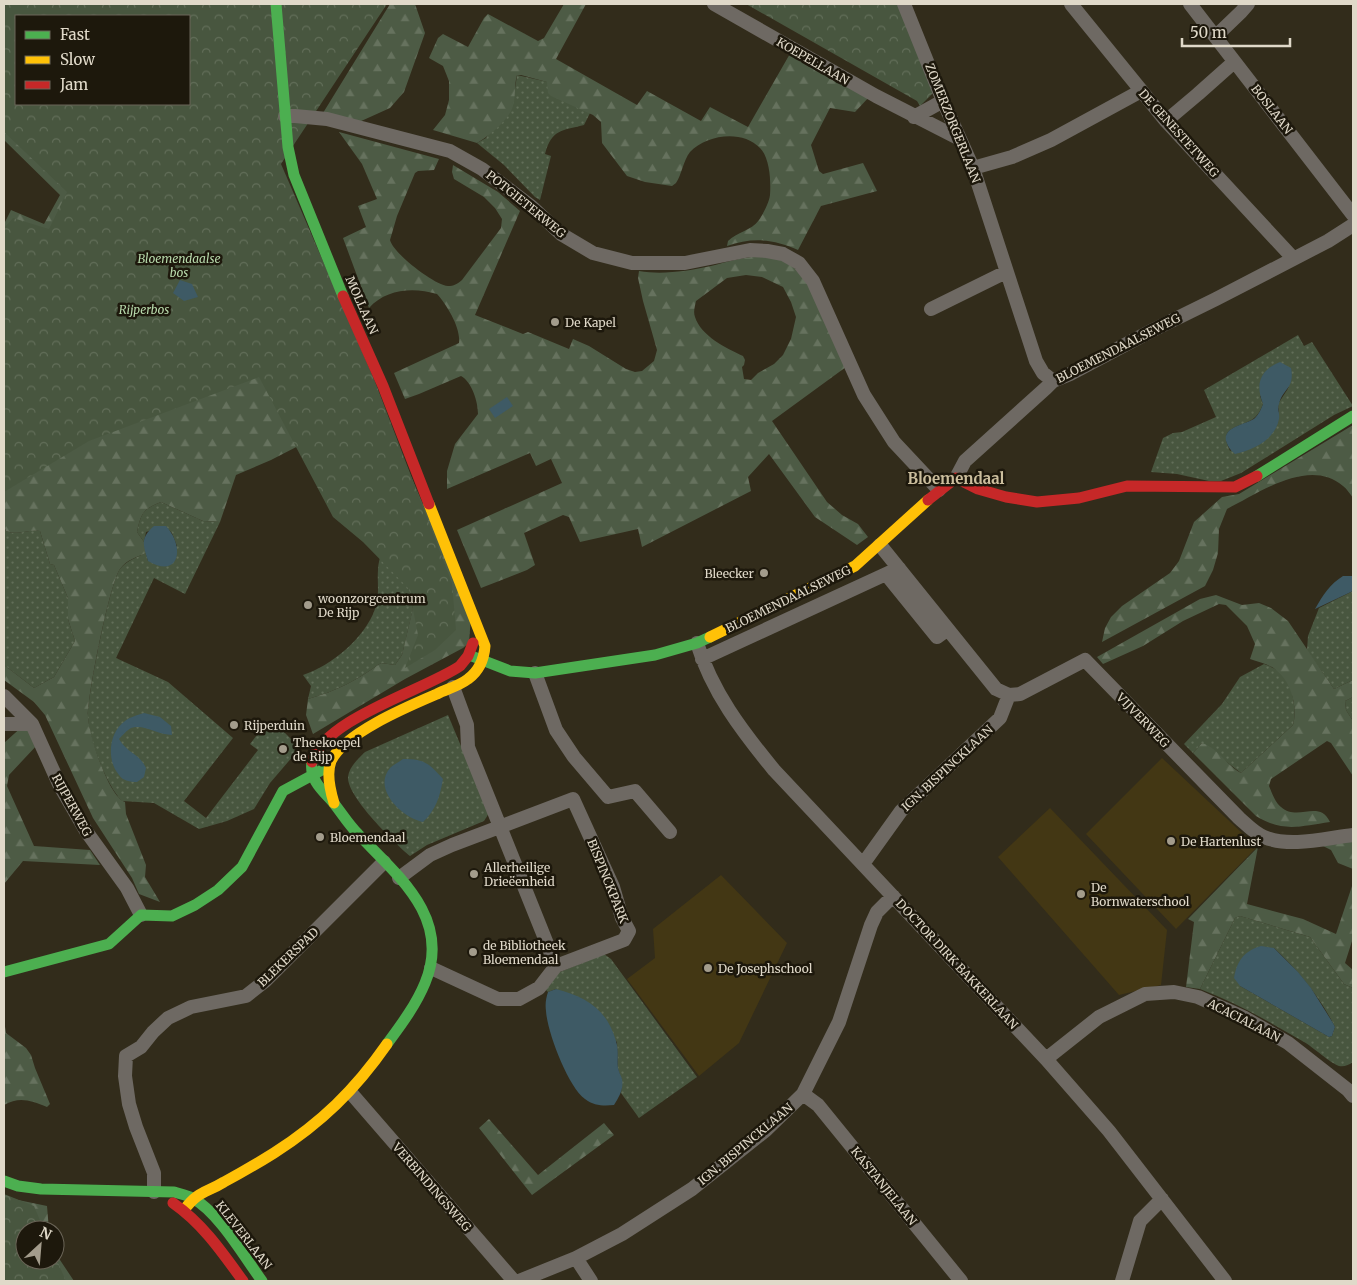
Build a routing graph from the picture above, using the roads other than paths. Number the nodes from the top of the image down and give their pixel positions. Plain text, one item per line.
1 (276, 4) edge
2 (714, 4) edge
3 (904, 4) edge
4 (1071, 4) edge
5 (1190, 4) edge
6 (1248, 4) edge
7 (1216, 36) junction
8 (1234, 62) junction
9 (1141, 91) junction
10 (944, 101) junction
11 (285, 116) junction
12 (914, 117) junction
13 (1166, 121) junction
14 (960, 139) junction
15 (973, 168) junction
16 (1353, 215) edge
17 (1353, 226) edge
18 (1293, 258) junction
19 (1006, 272) junction
20 (931, 309) dead end
21 (1052, 381) junction
22 (1353, 416) edge
23 (956, 478) junction
24 (939, 490) junction
25 (880, 545) junction
26 (893, 571) junction
27 (469, 606) junction
28 (696, 643) junction
29 (469, 655) junction
30 (702, 659) junction
31 (482, 662) junction
32 (535, 672) junction
33 (453, 687) junction
34 (1008, 695) junction
35 (4, 696) edge
36 (4, 724) edge
37 (32, 724) junction
38 (330, 765) junction
39 (312, 776) junction
40 (334, 803) junction
41 (501, 828) junction
42 (670, 832) dead end
43 (1353, 835) edge
44 (384, 862) junction
45 (863, 864) junction
46 (399, 878) junction
47 (893, 896) junction
48 (141, 915) junction
49 (556, 966) junction
50 (431, 968) junction
51 (4, 972) edge
52 (1046, 1059) junction
53 (1352, 1091) edge
54 (351, 1092) junction
55 (804, 1094) junction
56 (4, 1181) edge
57 (220, 1185) junction
58 (154, 1192) junction
59 (192, 1198) junction
60 (1162, 1199) junction
61 (204, 1206) junction
62 (188, 1213) junction
63 (576, 1258) junction
64 (243, 1281) edge
65 (262, 1281) edge
66 (514, 1281) edge
67 (519, 1281) edge
68 (591, 1281) edge
69 (961, 1281) edge
70 (1122, 1281) edge
71 (1225, 1281) edge

1 - 11 street, MOLLAAN
2 - 12 street, KOEPELLAAN
3 - 10 street, ZOMERZORGERLAAN
4 - 9 street, DE GENESTETWEG
5 - 7 street, BOSLAAN
6 - 7 street
7 - 8 street, BOSLAAN
8 - 13 street
8 - 16 street, BOSLAAN
9 - 13 street, DE GENESTETWEG
9 - 15 street
10 - 12 street
10 - 14 street, ZOMERZORGERLAAN
11 - 24 street, POTGIETERWEG
11 - 27 street, MOLLAAN
12 - 14 street, KOEPELLAAN
13 - 18 street, DE GENESTETWEG
14 - 15 street, ZOMERZORGERLAAN
15 - 19 street, ZOMERZORGERLAAN
17 - 18 street, BLOEMENDAALSEWEG
18 - 21 street, BLOEMENDAALSEWEG
19 - 20 street
19 - 21 street, ZOMERZORGERLAAN
21 - 23 street, BLOEMENDAALSEWEG
22 - 23 street
23 - 24 street, BLOEMENDAALSEWEG
24 - 25 street, BLOEMENDAALSEWEG
25 - 26 street
25 - 28 street, BLOEMENDAALSEWEG
26 - 30 street, BLOEMENDAALSEWEG
26 - 34 street
27 - 29 street, MOLLAAN
27 - 31 street, MOLLAAN
28 - 30 street, DOCTOR DIRK BAKKERLAAN
28 - 32 street, BLOEMENDAALSEWEG
29 - 31 street, BLOEMENDAALSEWEG
29 - 39 street
30 - 45 street, DOCTOR DIRK BAKKERLAAN
31 - 32 street, BLOEMENDAALSEWEG
31 - 33 street
32 - 42 street
33 - 38 street
33 - 41 street
34 - 43 street, VIJVERWEG
34 - 45 street, IGN. BISPINCKLAAN
35 - 37 street, RIJPERWEG
36 - 37 street
37 - 48 street, RIJPERWEG
38 - 39 street
38 - 40 street
39 - 40 street
39 - 48 street
40 - 44 street
41 - 46 street, BISPINCKPARK
41 - 49 street
41 - 49 street, BISPINCKPARK
44 - 46 street
44 - 58 street, BLEKERSPAD
45 - 47 street, DOCTOR DIRK BAKKERLAAN
46 - 50 street
47 - 52 street, DOCTOR DIRK BAKKERLAAN
47 - 55 street, IGN. BISPINCKLAAN
48 - 51 street
49 - 50 street
50 - 54 street
52 - 53 street, ACACIALAAN
52 - 60 street, DOCTOR DIRK BAKKERLAAN
54 - 57 street
54 - 66 street, VERBINDINGSWEG
55 - 63 street, IGN. BISPINCKLAAN
55 - 69 street, KASTANJELAAN
56 - 58 street, KLEVERLAAN
57 - 59 street
57 - 61 street
58 - 59 street, KLEVERLAAN
58 - 62 street
59 - 61 street, KLEVERLAAN
59 - 62 street
60 - 70 street
60 - 71 street, DOCTOR DIRK BAKKERLAAN
61 - 62 street
61 - 65 street, KLEVERLAAN
62 - 64 street
63 - 67 street, IGN. BISPINCKLAAN
63 - 68 street

